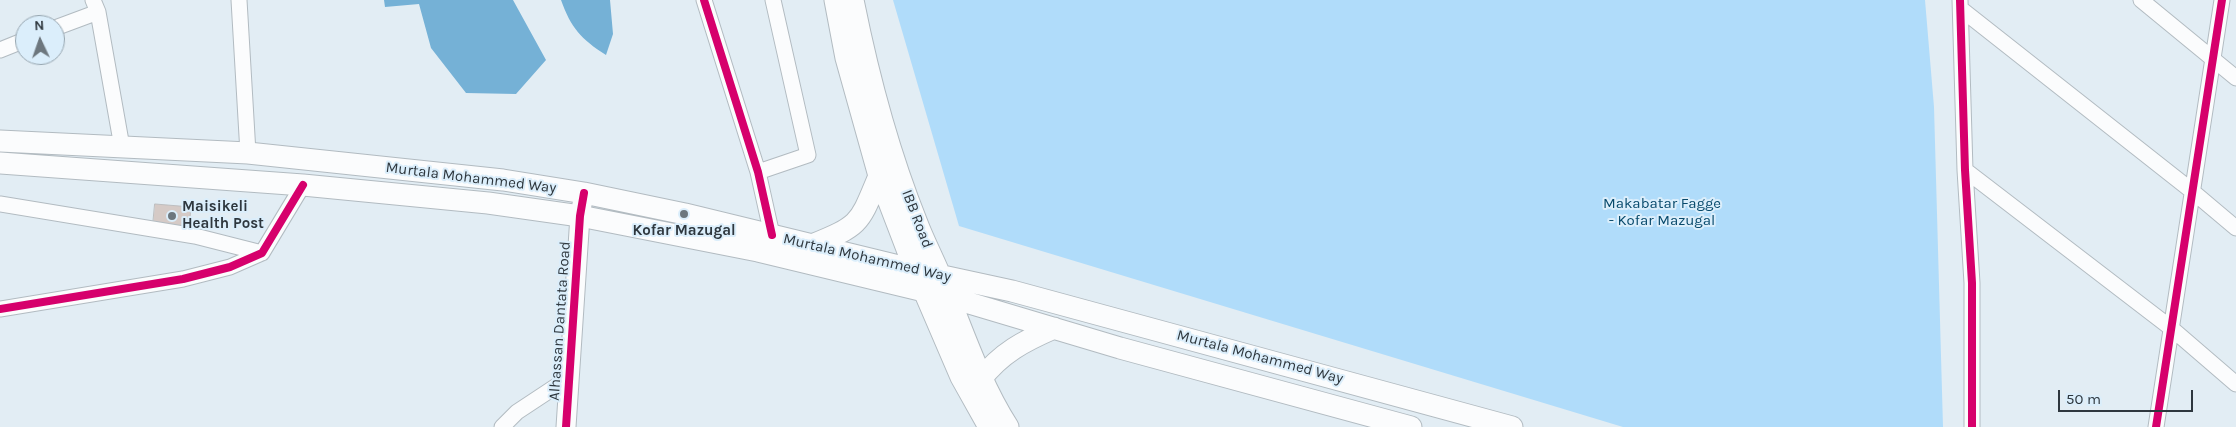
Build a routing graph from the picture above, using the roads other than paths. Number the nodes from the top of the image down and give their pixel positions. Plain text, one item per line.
1 (239, 0) edge
2 (704, 0) edge
3 (773, 0) edge
4 (835, 0) edge
5 (853, 0) edge
6 (2141, 0) edge
7 (2222, 0) edge
8 (1961, 4) edge
9 (96, 6) edge
10 (65, 23) edge
11 (15, 44) edge
12 (0, 50) edge
13 (2213, 58) junction
14 (2236, 78) edge
15 (0, 141) edge
16 (122, 147) junction
17 (248, 153) junction
18 (0, 163) edge
19 (1965, 170) junction
20 (758, 172) junction
21 (879, 176) junction
22 (303, 185) junction
23 (2192, 191) junction
24 (584, 193) junction
25 (0, 204) edge
26 (580, 216) junction
27 (2236, 228) edge
28 (772, 236) junction
29 (812, 245) junction
30 (262, 254) junction
31 (915, 270) junction
32 (940, 274) junction
33 (925, 291) junction
34 (949, 297) junction
35 (0, 309) edge
36 (1054, 328) junction
37 (2171, 328) junction
38 (570, 377) junction
39 (981, 379) junction
40 (2236, 384) edge
41 (502, 427) edge
42 (566, 427) edge
43 (989, 427) edge
44 (1008, 427) edge
45 (1410, 427) edge
46 (1512, 427) edge
47 (1972, 427) edge
48 (2156, 427) edge

1 - 17 street
2 - 20 street
3 - 20 street
4 - 21 main road, IBB Road
5 - 32 main road, IBB Road
6 - 13 street
7 - 13 street
8 - 19 street
8 - 23 street
9 - 10 street
9 - 16 street
11 - 12 street
13 - 14 street
13 - 23 street
15 - 16 main road, Murtala Mohammed Way
16 - 17 main road, Murtala Mohammed Way
17 - 24 main road, Murtala Mohammed Way
18 - 22 main road, Murtala Mohammed Way
19 - 37 street
19 - 47 street
20 - 28 street
21 - 29 main road
21 - 31 main road, IBB Road
22 - 26 main road, Murtala Mohammed Way
22 - 30 street
23 - 27 street
23 - 37 street
24 - 26 street, Alhassan Dantata Road
24 - 28 main road, Murtala Mohammed Way
25 - 30 street
26 - 33 main road, Murtala Mohammed Way
26 - 38 street, Alhassan Dantata Road
28 - 29 main road, Murtala Mohammed Way
29 - 31 main road, Murtala Mohammed Way
30 - 35 street
31 - 32 main road, Murtala Mohammed Way
31 - 33 main road, IBB Road
32 - 34 main road, IBB Road
32 - 46 main road, Murtala Mohammed Way
33 - 34 main road, Murtala Mohammed Way
33 - 43 main road, IBB Road
34 - 36 main road, Murtala Mohammed Way
34 - 39 main road, IBB Road
36 - 39 main road
36 - 45 main road, Murtala Mohammed Way
37 - 40 street
37 - 48 street
38 - 41 street
38 - 42 street, Alhassan Dantata Road
39 - 44 main road, IBB Road

